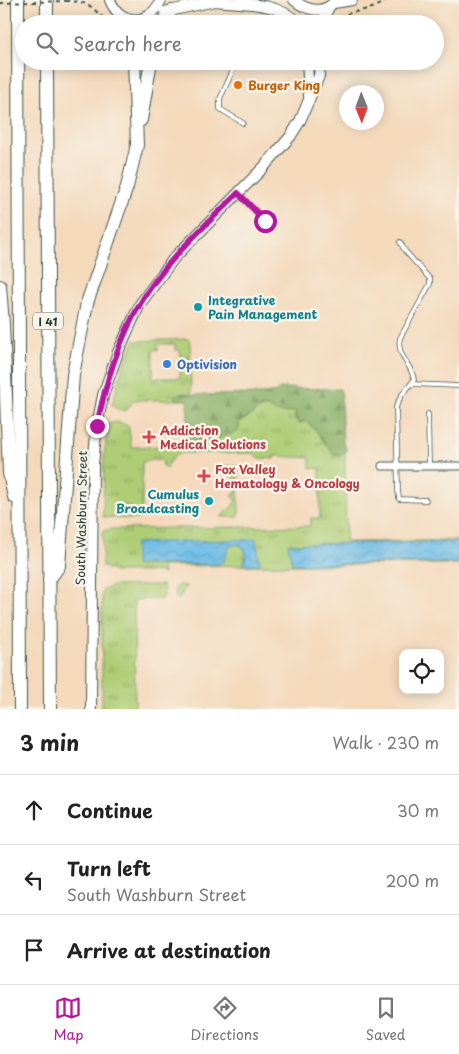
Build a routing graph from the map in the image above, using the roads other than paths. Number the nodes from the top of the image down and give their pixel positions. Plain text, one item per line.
1 (18, 0) edge
2 (47, 0) edge
3 (100, 0) edge
4 (161, 0) edge
5 (352, 0) edge
6 (216, 1) edge
7 (296, 1) edge
8 (333, 3) edge
9 (111, 4) edge
10 (171, 11) junction
11 (18, 15) edge
12 (47, 15) edge
13 (121, 15) edge
14 (151, 15) edge
15 (158, 15) edge
16 (169, 15) edge
17 (291, 15) edge
18 (299, 15) edge
19 (327, 15) edge
20 (18, 70) edge
21 (47, 70) edge
22 (134, 70) edge
23 (149, 70) edge
24 (233, 70) edge
25 (308, 70) edge
26 (319, 70) edge
27 (309, 97) junction
28 (243, 122) dead end
29 (136, 145) junction
30 (238, 193) junction
31 (265, 221) dead end
32 (400, 242) dead end
33 (0, 286) edge
34 (411, 384) junction
35 (459, 386) edge
36 (428, 414) dead end
37 (382, 466) dead end
38 (396, 466) junction
39 (429, 466) junction
40 (459, 466) edge
41 (426, 500) dead end
42 (20, 528) junction
43 (49, 580) junction
44 (20, 709) edge
45 (50, 709) edge
46 (91, 709) edge

1 - 11 highway, I 41
2 - 12 highway
3 - 9 street
4 - 14 street
5 - 8 street
6 - 10 street
6 - 17 street
7 - 8 street
7 - 18 street
8 - 19 street
9 - 13 street
10 - 15 street
10 - 16 highway
20 - 42 highway, I 41
21 - 43 highway, I 41
22 - 29 highway
23 - 29 highway
24 - 28 lane
25 - 27 street, South Washburn Street
26 - 27 street, South Washburn Street
27 - 30 street, South Washburn Street
29 - 43 highway
30 - 31 lane
30 - 46 street, South Washburn Street
32 - 34 lane
33 - 42 highway
34 - 35 lane
34 - 38 lane
36 - 39 lane
37 - 38 street
38 - 39 street
38 - 41 lane
39 - 40 street
42 - 44 highway, I 41
43 - 45 highway, I 41

